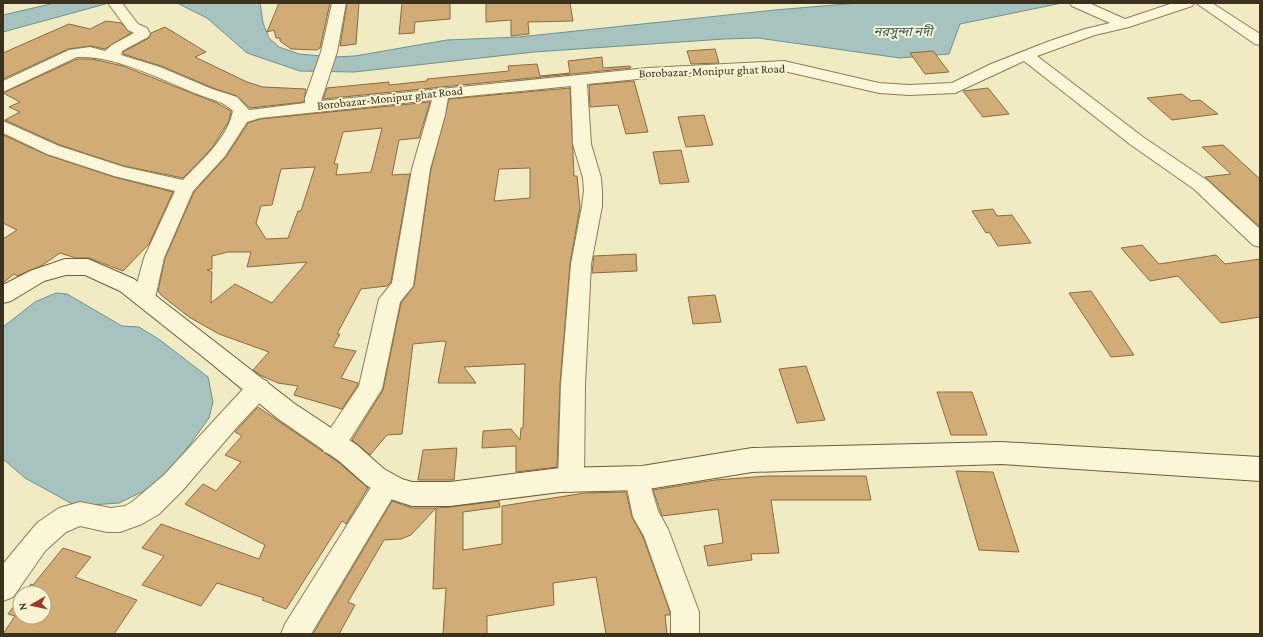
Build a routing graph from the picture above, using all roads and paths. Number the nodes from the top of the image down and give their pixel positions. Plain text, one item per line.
1 (115, 3) edge
2 (338, 3) edge
3 (1077, 3) edge
4 (1187, 3) edge
5 (1203, 3) edge
6 (1124, 24) junction
7 (1260, 41) edge
8 (1027, 56) junction
9 (113, 58) junction
10 (579, 80) junction
11 (3, 87) edge
12 (441, 93) junction
13 (312, 107) junction
14 (241, 118) junction
15 (3, 126) edge
16 (185, 189) junction
17 (1260, 240) edge
18 (3, 295) edge
19 (144, 298) junction
20 (259, 388) junction
21 (333, 444) junction
22 (1260, 469) edge
23 (637, 478) junction
24 (571, 480) junction
25 (388, 484) junction
26 (3, 587) edge
27 (295, 634) edge
28 (685, 634) edge

1 - 9 street
2 - 13 street, Borobazar-Monipur ghat Road
3 - 6 street
4 - 6 street, Borobazar-Monipur ghat Road
5 - 7 street
6 - 8 street, Borobazar-Monipur ghat Road
8 - 10 street, Borobazar-Monipur ghat Road
8 - 17 street
9 - 11 street
9 - 14 street
10 - 12 street, Borobazar-Monipur ghat Road
10 - 24 street
12 - 13 street, Borobazar-Monipur ghat Road
12 - 21 street
13 - 14 street
14 - 16 street
15 - 16 street
16 - 19 street
18 - 19 street
19 - 20 street
20 - 21 street
20 - 26 street
21 - 25 street
22 - 23 street
23 - 24 street
23 - 28 street
24 - 25 street
25 - 27 street

